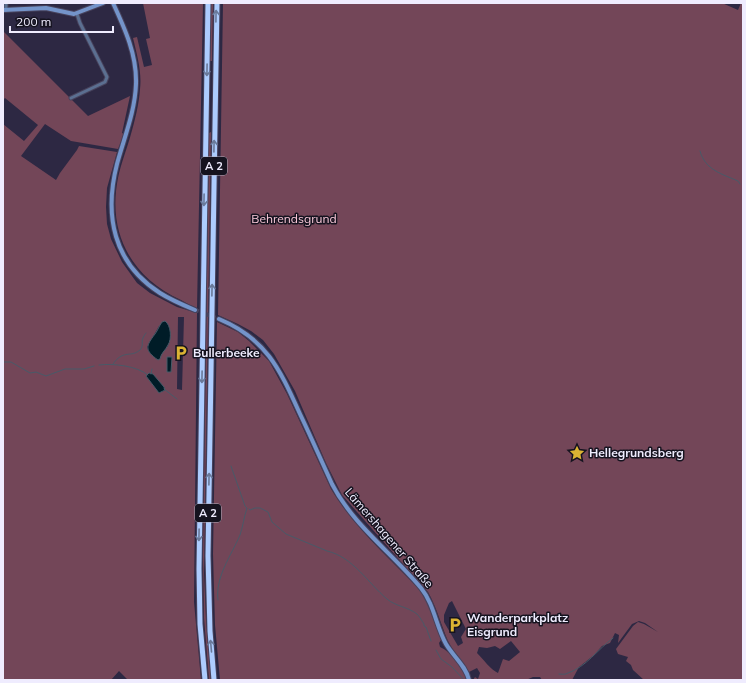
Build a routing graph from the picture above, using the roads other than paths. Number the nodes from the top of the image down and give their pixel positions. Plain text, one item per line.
1 (6, 3) edge
2 (103, 3) edge
3 (114, 3) edge
4 (208, 3) edge
5 (217, 3) edge
6 (5, 10) edge
7 (77, 14) junction
8 (71, 98) dead end
9 (195, 310) tunnel mouth
10 (219, 319) tunnel mouth
11 (205, 680) edge
12 (214, 680) edge
13 (469, 680) edge

1 - 6 street
2 - 7 main road
3 - 9 main road
4 -> 11 highway, A 2
12 -> 5 highway, A 2
6 - 7 main road
7 - 8 street
10 - 13 main road, Lämershagener Straße

